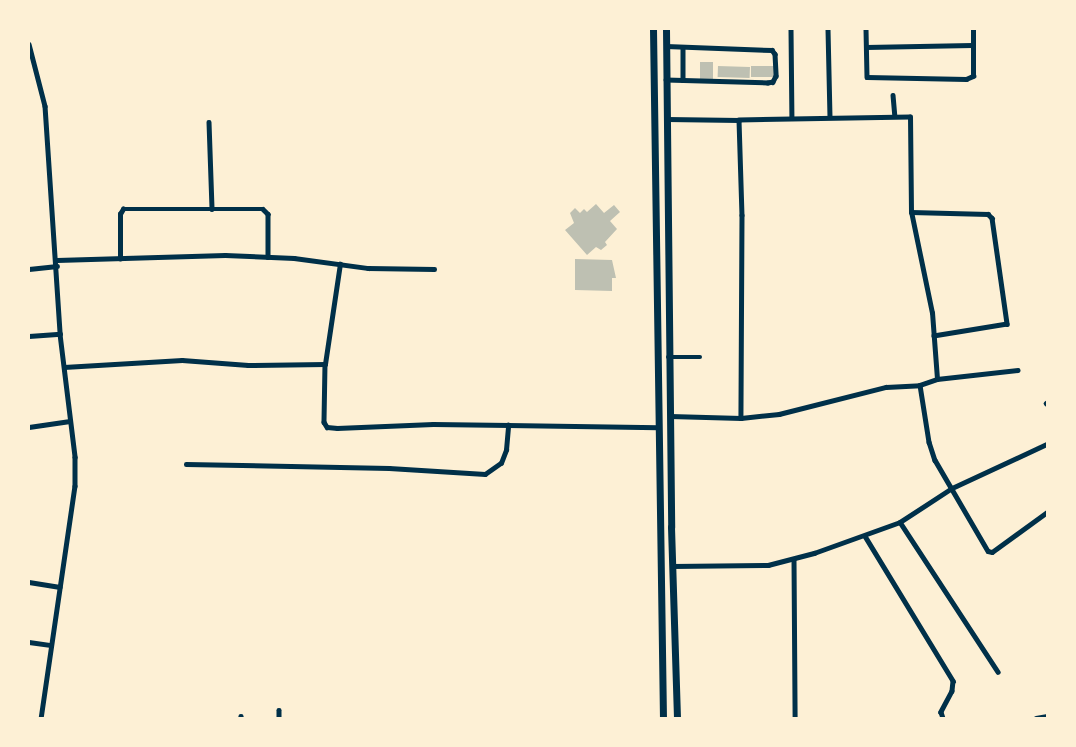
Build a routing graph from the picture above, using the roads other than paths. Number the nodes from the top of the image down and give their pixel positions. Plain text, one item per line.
1 (653, 29) edge
2 (666, 29) edge
3 (791, 29) edge
4 (828, 29) edge
5 (866, 29) edge
6 (973, 29) edge
7 (29, 44) edge
8 (666, 46) junction
9 (972, 46) junction
10 (683, 47) junction
11 (866, 47) junction
12 (666, 80) junction
13 (683, 80) junction
14 (893, 95) dead end
15 (830, 116) junction
16 (895, 116) junction
17 (792, 118) junction
18 (667, 119) junction
19 (739, 120) junction
20 (209, 122) dead end
21 (212, 208) junction
22 (911, 212) junction
23 (268, 257) junction
24 (120, 260) junction
25 (57, 263) junction
26 (340, 264) junction
27 (29, 269) edge
28 (434, 269) dead end
29 (669, 322) junction
30 (658, 323) junction
31 (60, 334) junction
32 (29, 336) edge
33 (934, 336) junction
34 (700, 356) dead end
35 (668, 357) junction
36 (325, 364) junction
37 (64, 368) junction
38 (1017, 370) dead end
39 (937, 380) junction
40 (920, 385) junction
41 (670, 416) junction
42 (741, 418) junction
43 (70, 421) junction
44 (508, 426) junction
45 (29, 427) edge
46 (658, 427) junction
47 (1047, 444) edge
48 (186, 464) dead end
49 (952, 488) junction
50 (1047, 512) edge
51 (900, 522) junction
52 (865, 536) junction
53 (794, 559) junction
54 (672, 566) junction
55 (29, 582) edge
56 (60, 587) junction
57 (29, 642) edge
58 (51, 645) junction
59 (998, 672) dead end
60 (279, 710) dead end
61 (1047, 716) edge
62 (41, 718) edge
63 (279, 718) edge
64 (664, 718) edge
65 (676, 718) edge
66 (795, 718) edge
67 (943, 718) edge
68 (1036, 718) edge

1 - 30 highway
2 - 8 highway
3 - 17 street
4 - 15 street
5 - 11 street
6 - 9 street
7 - 25 street
8 - 10 street
8 - 12 highway
9 - 11 street
9 - 11 street
10 - 13 street
10 - 13 street
12 - 13 street
12 - 18 highway
14 - 16 street
15 - 16 street
15 - 17 street
16 - 22 street
17 - 19 street
18 - 19 street
18 - 29 highway
19 - 42 street
20 - 21 street
21 - 23 street
21 - 24 street
22 - 33 street
22 - 33 street
23 - 24 street
23 - 26 street
24 - 25 street
25 - 27 street
25 - 31 street
26 - 28 street
26 - 36 street
29 - 30 highway
29 - 35 highway
30 - 46 highway
31 - 32 street
31 - 37 street
33 - 39 street
34 - 35 street
35 - 41 highway
36 - 37 street
36 - 44 street
37 - 43 street
38 - 39 street
39 - 40 street
40 - 42 street
40 - 49 street
41 - 42 street
41 - 54 highway
43 - 45 street
43 - 56 street
44 - 46 street
44 - 48 street
46 - 64 highway
47 - 49 street
49 - 50 street
49 - 51 street
51 - 52 street
51 - 59 street
52 - 53 street
52 - 67 street
53 - 54 street
53 - 66 street
54 - 65 highway
55 - 56 street
56 - 58 street
57 - 58 street
58 - 62 street
60 - 63 street
61 - 68 street

